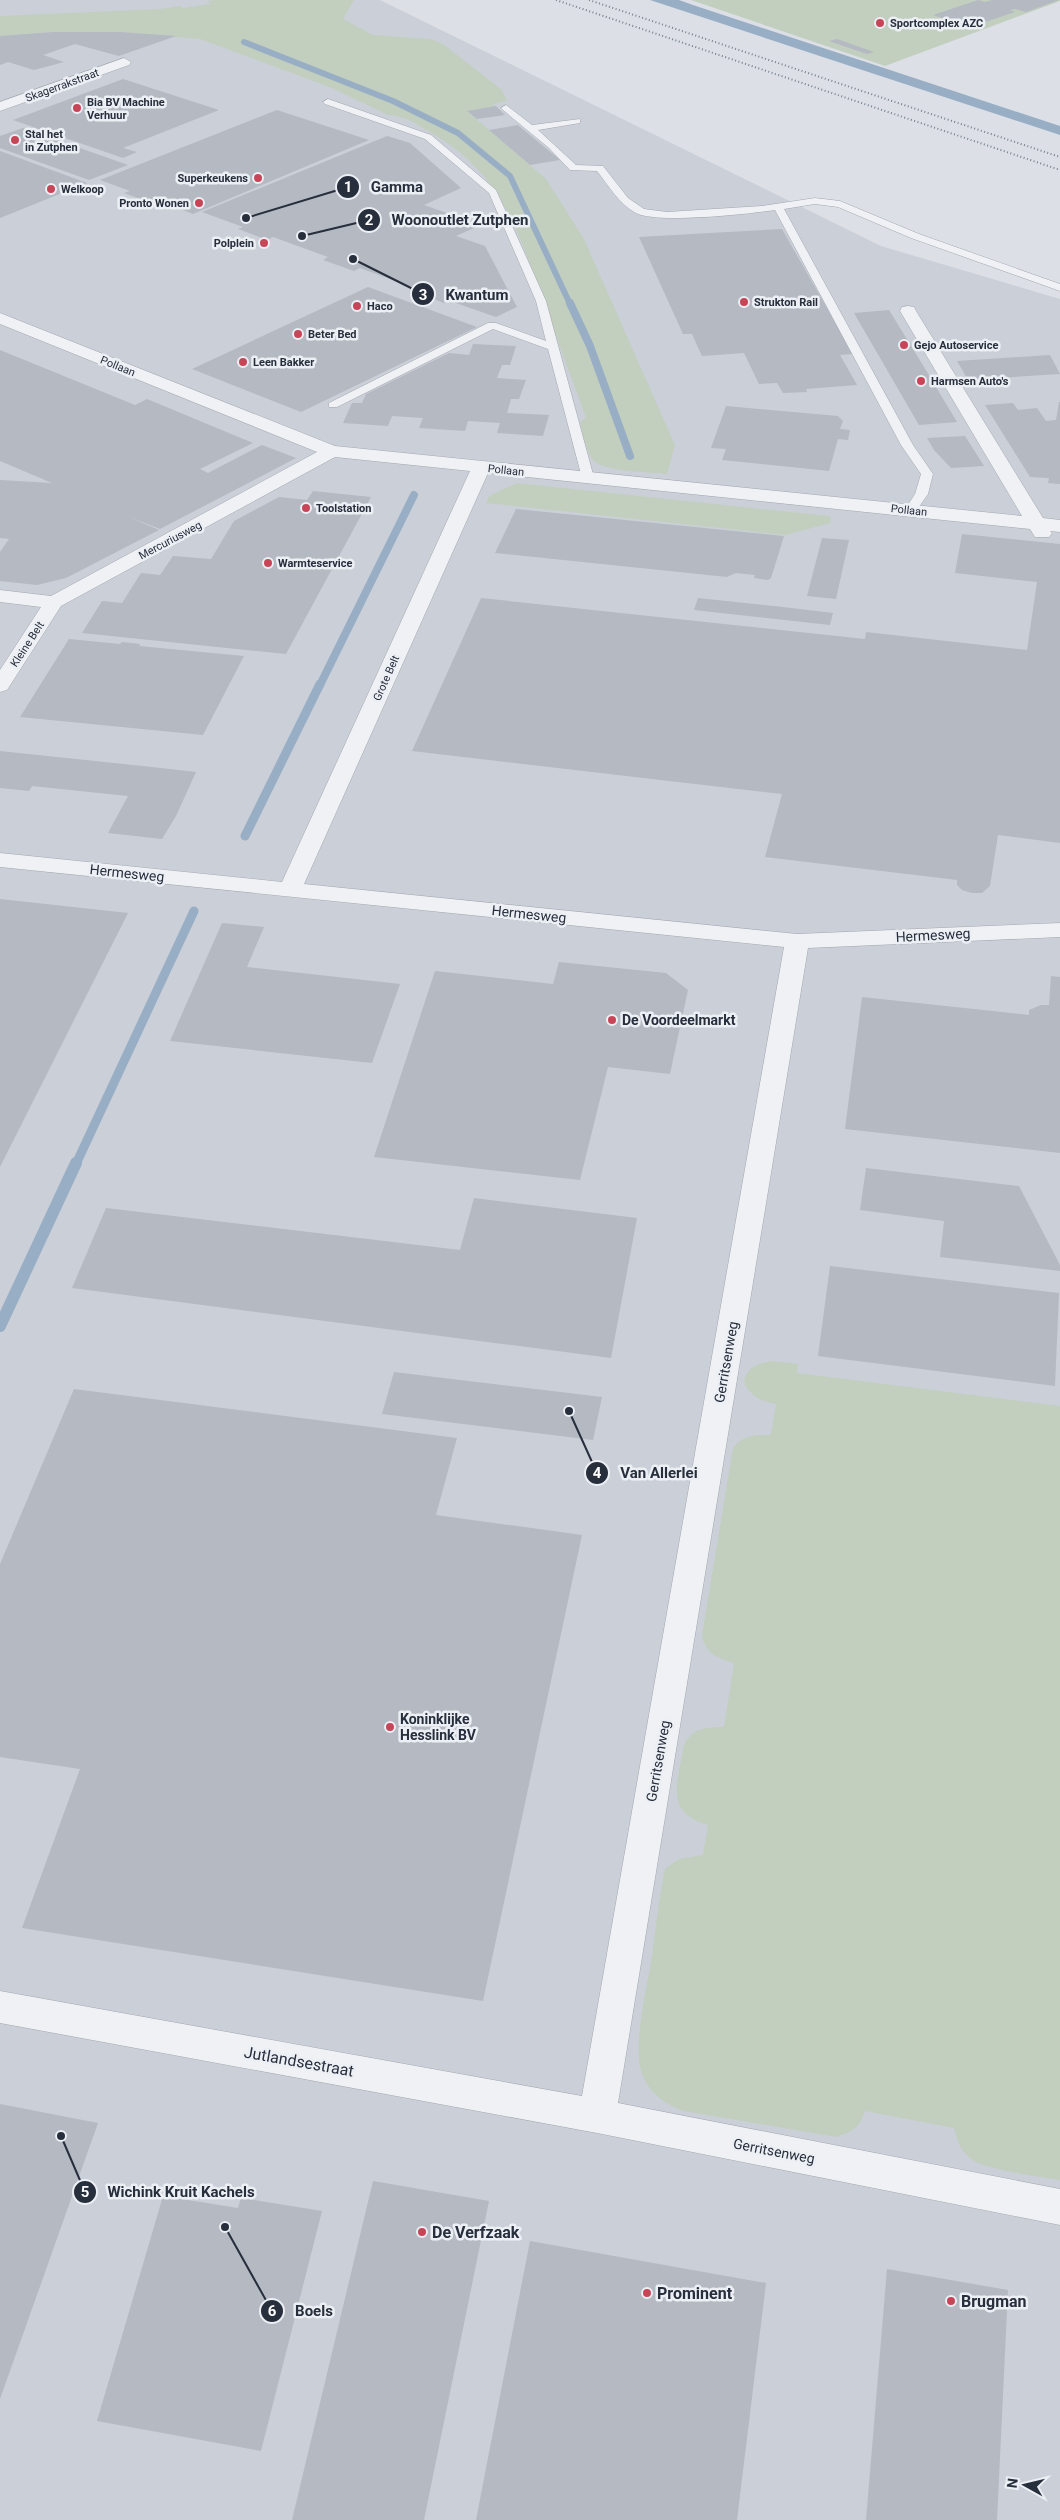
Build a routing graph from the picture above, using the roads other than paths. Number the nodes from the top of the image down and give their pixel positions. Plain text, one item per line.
1 (124, 62) dead end
2 (328, 102) dead end
3 (0, 107) edge
4 (506, 108) dead end
5 (578, 121) dead end
6 (530, 128) junction
7 (778, 207) junction
8 (1060, 288) edge
9 (908, 311) dead end
10 (0, 318) edge
11 (553, 347) junction
12 (333, 404) dead end
13 (332, 451) junction
14 (481, 468) junction
15 (588, 478) junction
16 (910, 510) junction
17 (1060, 526) edge
18 (1039, 528) junction
19 (0, 596) edge
20 (54, 602) junction
21 (0, 686) edge
22 (0, 860) edge
23 (290, 889) junction
24 (1060, 930) edge
25 (797, 942) junction
26 (0, 2007) edge
27 (597, 2116) junction
28 (1060, 2207) edge

1 - 3 street, Skagerrakstraat
2 - 11 lane
4 - 6 lane
5 - 6 lane
6 - 7 lane
7 - 8 lane
7 - 16 lane
9 - 18 street
10 - 13 street, Pollaan
11 - 12 lane
11 - 15 lane
13 - 14 street, Pollaan
13 - 20 street, Mercuriusweg
14 - 15 street, Pollaan
14 - 23 street, Grote Belt
15 - 16 street, Pollaan
16 - 18 street, Pollaan
17 - 18 street, Pollaan
19 - 20 street
20 - 21 street, Kleine Belt
22 - 23 street, Hermesweg
23 - 25 street, Hermesweg
24 - 25 street, Hermesweg
25 - 27 street, Gerritsenweg
26 - 27 street, Jutlandsestraat
27 - 28 street, Gerritsenweg

